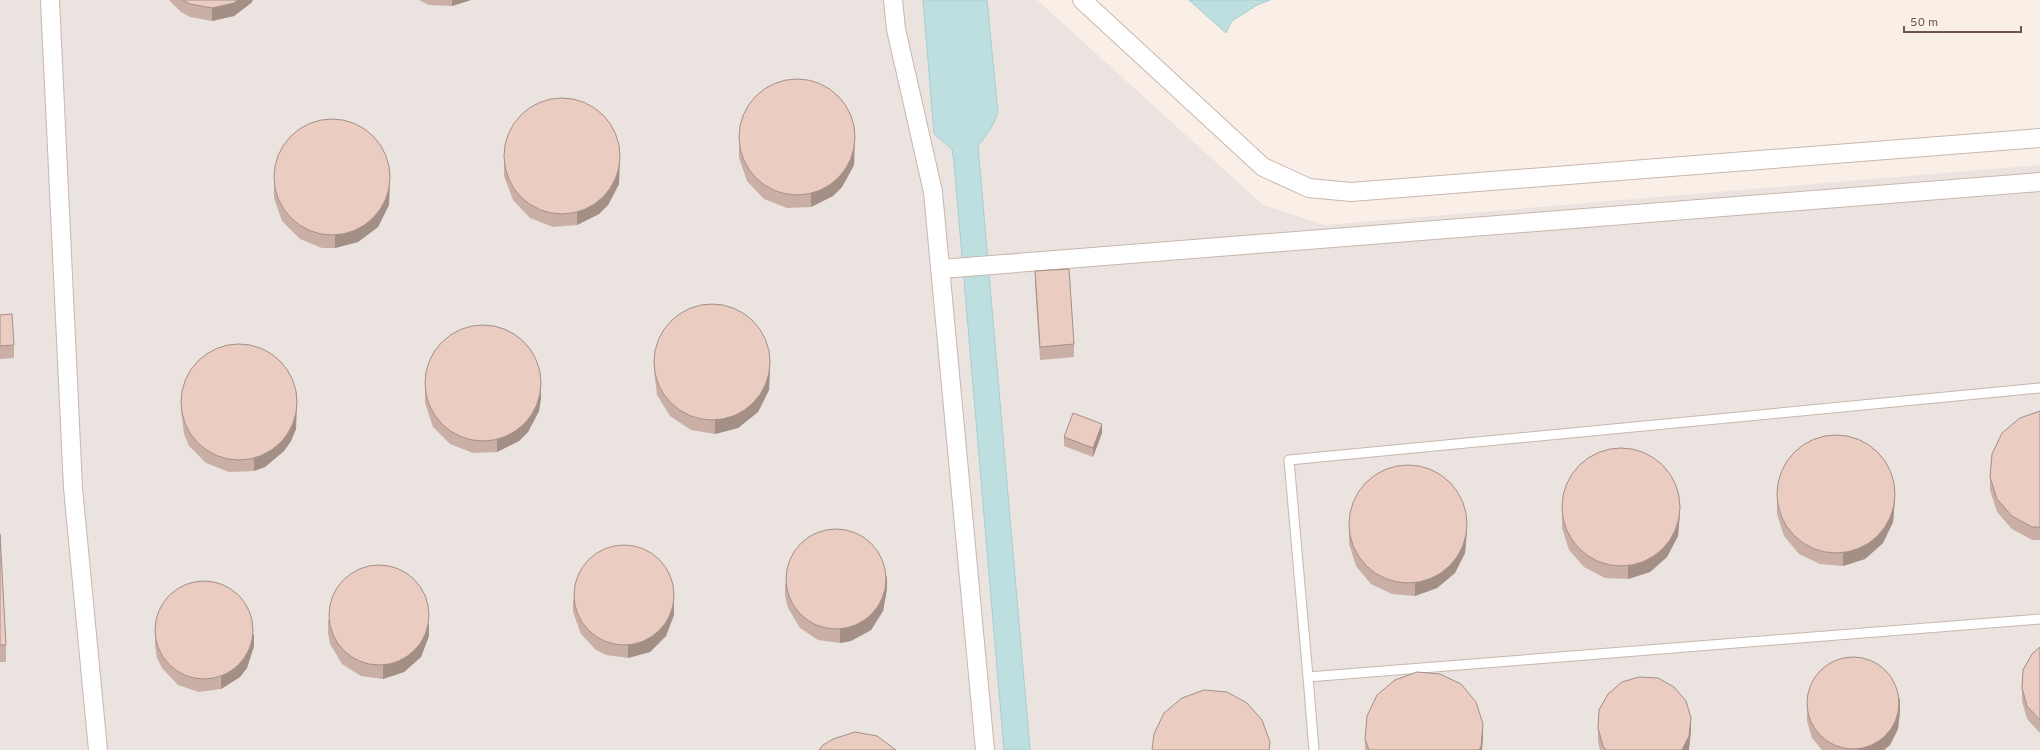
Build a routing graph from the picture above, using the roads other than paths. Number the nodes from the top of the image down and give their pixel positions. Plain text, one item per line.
1 (50, 0) edge
2 (893, 0) edge
3 (1082, 0) edge
4 (2040, 138) edge
5 (2040, 182) edge
6 (948, 269) junction
7 (2040, 388) edge
8 (2040, 619) edge
9 (1308, 677) junction
10 (98, 750) edge
11 (985, 750) edge
12 (1314, 750) edge

1 - 10 street
2 - 6 street
3 - 4 street
5 - 6 street
6 - 11 street
7 - 9 lane
8 - 9 lane
9 - 12 lane

